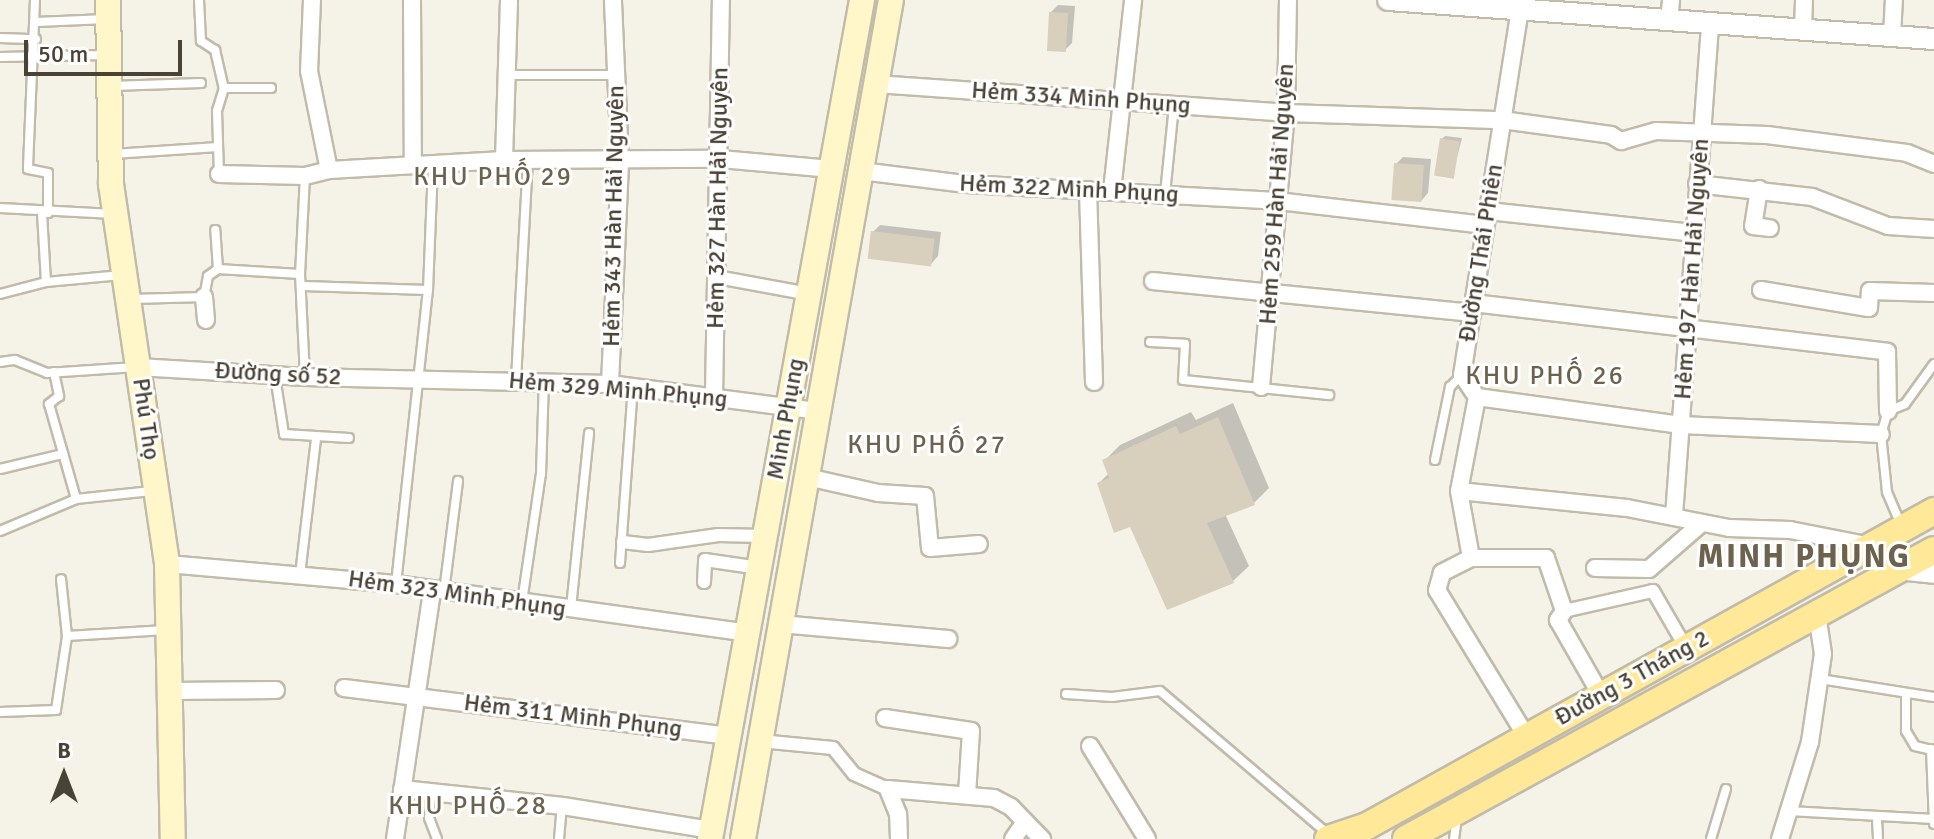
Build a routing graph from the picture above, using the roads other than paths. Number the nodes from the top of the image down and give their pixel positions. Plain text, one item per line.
1 (35, 0) edge
2 (199, 0) edge
3 (312, 0) edge
4 (412, 0) edge
5 (509, 0) edge
6 (613, 0) edge
7 (721, 0) edge
8 (862, 0) edge
9 (891, 0) edge
10 (1133, 0) edge
11 (1288, 0) edge
12 (1388, 0) edge
13 (1804, 0) edge
14 (1894, 0) edge
15 (1417, 1) edge
16 (1549, 6) edge
17 (108, 9) edge
18 (1520, 9) junction
19 (1670, 10) edge
20 (36, 22) junction
21 (1710, 23) junction
22 (1803, 29) junction
23 (1892, 36) junction
24 (0, 38) edge
25 (36, 39) junction
26 (1934, 39) edge
27 (107, 55) junction
28 (0, 57) edge
29 (36, 57) junction
30 (505, 75) junction
31 (616, 75) junction
32 (201, 83) dead end
33 (876, 84) junction
34 (111, 86) junction
35 (224, 88) junction
36 (271, 88) dead end
37 (1122, 101) junction
38 (1174, 105) junction
39 (1286, 113) junction
40 (1502, 120) junction
41 (1701, 134) junction
42 (218, 147) junction
43 (112, 154) junction
44 (720, 159) junction
45 (504, 160) junction
46 (528, 161) junction
47 (620, 162) junction
48 (1934, 164) edge
49 (413, 165) junction
50 (433, 165) junction
51 (832, 169) junction
52 (329, 170) junction
53 (861, 171) junction
54 (219, 174) joint
55 (305, 176) junction
56 (1697, 184) junction
57 (1759, 189) junction
58 (1088, 190) junction
59 (1112, 191) junction
60 (1165, 194) junction
61 (1278, 201) junction
62 (0, 208) edge
63 (45, 213) junction
64 (115, 214) junction
65 (1487, 218) junction
66 (1770, 228) dead end
67 (1934, 229) edge
68 (215, 230) dead end
69 (1693, 233) junction
70 (218, 269) junction
71 (300, 274) junction
72 (122, 275) junction
73 (717, 277) junction
74 (1153, 281) dead end
75 (46, 282) junction
76 (303, 286) junction
77 (428, 290) junction
78 (1761, 290) dead end
79 (1271, 291) junction
80 (1934, 293) edge
81 (0, 294) edge
82 (809, 294) junction
83 (204, 297) junction
84 (127, 300) junction
85 (1472, 308) junction
86 (206, 320) dead end
87 (1687, 326) junction
88 (1150, 342) dead end
89 (0, 362) edge
90 (1934, 364) edge
91 (138, 367) junction
92 (54, 372) junction
93 (275, 375) junction
94 (1462, 375) junction
95 (305, 377) junction
96 (417, 378) junction
97 (516, 380) junction
98 (545, 380) junction
99 (1094, 382) dead end
100 (610, 384) junction
101 (1261, 387) junction
102 (633, 388) junction
103 (1329, 395) dead end
104 (714, 396) junction
105 (1477, 397) junction
106 (788, 407) junction
107 (818, 411) junction
108 (1888, 411) junction
109 (1681, 425) junction
110 (589, 433) dead end
111 (1881, 434) junction
112 (349, 438) dead end
113 (316, 439) junction
114 (63, 454) junction
115 (1435, 460) dead end
116 (0, 469) edge
117 (807, 477) junction
118 (458, 481) dead end
119 (157, 490) junction
120 (1459, 491) junction
121 (76, 499) junction
122 (1934, 511) edge
123 (1674, 516) junction
124 (1702, 523) junction
125 (1903, 528) junction
126 (0, 531) edge
127 (765, 536) junction
128 (623, 542) junction
129 (979, 544) dead end
130 (1871, 546) junction
131 (1934, 550) edge
132 (1471, 558) junction
133 (620, 563) dead end
134 (167, 564) junction
135 (759, 568) junction
136 (1595, 568) dead end
137 (1898, 569) junction
138 (1934, 573) edge
139 (300, 575) junction
140 (61, 579) dead end
141 (704, 582) dead end
142 (396, 584) junction
143 (438, 592) junction
144 (522, 602) junction
145 (570, 609) junction
146 (1564, 611) junction
147 (1817, 614) junction
148 (780, 624) junction
149 (170, 630) junction
150 (747, 633) junction
151 (67, 636) junction
152 (948, 639) dead end
153 (1686, 648) junction
154 (1819, 678) junction
155 (344, 688) dead end
156 (276, 690) dead end
157 (171, 691) junction
158 (1906, 693) junction
159 (1066, 694) dead end
160 (1601, 695) junction
161 (416, 696) junction
162 (1934, 697) edge
163 (0, 712) edge
164 (885, 718) dead end
165 (729, 736) junction
166 (1526, 736) junction
167 (760, 741) junction
168 (1090, 746) dead end
169 (1932, 750) edge
170 (402, 789) junction
171 (888, 789) junction
172 (1726, 789) dead end
173 (431, 792) junction
174 (967, 795) junction
175 (563, 806) junction
176 (1459, 810) junction
177 (1788, 811) junction
178 (1877, 819) junction
179 (1934, 821) edge
180 (1025, 822) junction
181 (711, 835) edge
182 (1345, 835) edge
183 (1711, 838) edge
184 (173, 839) edge
185 (395, 839) edge
186 (437, 839) edge
187 (559, 839) edge
188 (743, 839) edge
189 (899, 839) edge
190 (1013, 839) edge
191 (1042, 839) edge
192 (1147, 839) edge
193 (1406, 839) edge
194 (1454, 839) edge
195 (1722, 839) edge
196 (1780, 839) edge
197 (1878, 839) edge

1 - 20 lane
2 - 35 lane
3 - 52 street
4 - 49 street
5 - 30 street
6 - 31 street, Hẻm 343 Hàn Hải Nguyên
7 - 44 street, Hẻm 327 Hàn Hải Nguyên
8 - 51 main road, Minh Phụng
9 - 33 main road, Minh Phụng
10 - 37 street
11 - 39 street, Hẻm 259 Hàn Hải Nguyên
12 - 15 street
13 - 22 street
14 - 23 street
15 - 18 street
16 - 18 street
16 - 19 street
17 - 20 lane
17 - 27 main road, Phú Thọ
18 - 40 street, Đường Thái Phiên
19 - 21 street
20 - 25 lane
21 - 22 street
21 - 41 street, Hẻm 197 Hàn Hải Nguyên
22 - 23 street
23 - 26 street
24 - 25 lane
25 - 29 lane
27 - 29 lane
27 - 34 main road, Phú Thọ
28 - 29 lane
29 - 63 lane
30 - 31 lane
30 - 45 street
31 - 47 street, Hẻm 343 Hàn Hải Nguyên
32 - 34 lane
33 - 37 street, Hẻm 334 Minh Phụng
33 - 53 main road, Minh Phụng
34 - 43 main road, Phú Thọ
35 - 36 lane
35 - 42 lane
37 - 38 street, Hẻm 334 Minh Phụng
37 - 59 street
38 - 39 street, Hẻm 334 Minh Phụng
38 - 60 lane
39 - 40 street, Hẻm 334 Minh Phụng
39 - 61 street, Hẻm 259 Hàn Hải Nguyên
40 - 41 street, Hẻm 334 Minh Phụng
40 - 65 street, Đường Thái Phiên
41 - 48 street, Hẻm 334 Minh Phụng
41 - 56 street, Hẻm 197 Hàn Hải Nguyên
42 - 43 lane
42 - 54 lane
43 - 64 main road, Phú Thọ
44 - 47 street
44 - 51 street
44 - 73 street, Hẻm 327 Hàn Hải Nguyên
45 - 46 street
45 - 50 street
46 - 47 street
46 - 97 lane
47 - 100 street, Hẻm 343 Hàn Hải Nguyên
49 - 50 street
49 - 52 street
50 - 77 lane
51 - 82 main road, Minh Phụng
52 - 55 street
53 - 58 street, Hẻm 322 Minh Phụng
53 - 107 main road, Minh Phụng
54 - 55 street
55 - 71 lane
56 - 57 street
56 - 69 street, Hẻm 197 Hàn Hải Nguyên
57 - 66 street
57 - 67 street
58 - 59 street, Hẻm 322 Minh Phụng
58 - 99 street
59 - 60 street, Hẻm 322 Minh Phụng
60 - 61 street, Hẻm 322 Minh Phụng
61 - 65 street, Hẻm 322 Minh Phụng
61 - 79 street, Hẻm 259 Hàn Hải Nguyên
62 - 63 lane
63 - 64 lane
63 - 75 lane
64 - 72 main road, Phú Thọ
65 - 69 street, Hẻm 322 Minh Phụng
65 - 85 street, Đường Thái Phiên
68 - 70 lane
69 - 87 street, Hẻm 197 Hàn Hải Nguyên
70 - 71 lane
70 - 83 lane
71 - 76 lane
72 - 75 lane
72 - 84 main road, Phú Thọ
73 - 82 street
73 - 104 street, Hẻm 327 Hàn Hải Nguyên
74 - 79 street
75 - 81 lane
76 - 77 lane
76 - 95 lane
77 - 96 lane
78 - 80 street
79 - 85 street
79 - 101 street, Hẻm 259 Hàn Hải Nguyên
82 - 106 main road, Minh Phụng
83 - 84 lane
83 - 86 street
84 - 91 main road, Phú Thọ
85 - 87 street
85 - 94 street, Đường Thái Phiên
87 - 108 street
87 - 109 street, Hẻm 197 Hàn Hải Nguyên
88 - 101 lane
89 - 92 lane
90 - 108 lane
91 - 92 lane
91 - 93 street, Đường số 52
91 - 119 main road, Phú Thọ
92 - 114 lane
93 - 95 street, Đường số 52
93 - 113 lane
94 - 105 street, Đường Thái Phiên
94 - 115 lane
95 - 96 street, Đường số 52
96 - 97 street, Hẻm 329 Minh Phụng
96 - 142 lane
97 - 98 street, Hẻm 329 Minh Phụng
98 - 100 street, Hẻm 329 Minh Phụng
98 - 144 lane
100 - 102 street, Hẻm 329 Minh Phụng
101 - 103 lane
102 - 104 street, Hẻm 329 Minh Phụng
102 - 128 lane
104 - 106 street, Hẻm 329 Minh Phụng
105 - 109 street
105 - 120 street
106 - 107 street, Hẻm 329 Minh Phụng
106 - 127 main road, Minh Phụng
107 - 117 main road, Minh Phụng
108 - 111 lane
109 - 111 street
109 - 123 street, Hẻm 197 Hàn Hải Nguyên
110 - 145 lane
111 - 125 lane
112 - 113 lane
113 - 139 lane
114 - 116 lane
114 - 121 lane
117 - 129 street
117 - 148 main road, Minh Phụng
118 - 143 lane
119 - 121 lane
119 - 134 main road, Phú Thọ
120 - 123 street
120 - 132 street
121 - 126 lane
122 - 125 main road, Đường 3 Tháng 2
123 - 124 street
124 - 130 street
124 - 136 street
125 - 130 main road, Đường 3 Tháng 2
127 - 128 street
127 - 135 main road, Minh Phụng
128 - 133 lane
130 - 153 main road, Đường 3 Tháng 2
131 - 137 main road, Đường 3 Tháng 2
132 - 146 street
132 - 166 street
134 - 139 street, Hẻm 323 Minh Phụng
134 - 149 main road, Phú Thọ
135 - 141 street
135 - 150 main road, Minh Phụng
137 - 138 street
137 - 147 main road, Đường 3 Tháng 2
139 - 142 street, Hẻm 323 Minh Phụng
140 - 151 lane
142 - 143 street, Hẻm 323 Minh Phụng
143 - 144 street, Hẻm 323 Minh Phụng
143 - 161 street
144 - 145 street, Hẻm 323 Minh Phụng
145 - 150 street, Hẻm 323 Minh Phụng
146 - 153 street
146 - 160 street
147 - 154 street
147 - 176 main road, Đường 3 Tháng 2
148 - 152 street
148 - 167 main road, Minh Phụng
149 - 151 lane
149 - 157 main road, Phú Thọ
150 - 165 main road, Minh Phụng
151 - 163 lane
153 - 160 main road, Đường 3 Tháng 2
154 - 158 lane
154 - 177 street
155 - 161 street, Hẻm 311 Minh Phụng
156 - 157 street
157 - 184 main road, Phú Thọ
158 - 162 lane
158 - 169 lane
159 - 182 lane
160 - 166 main road, Đường 3 Tháng 2
161 - 165 street, Hẻm 311 Minh Phụng
161 - 170 street
164 - 174 street
165 - 181 main road, Minh Phụng
166 - 182 main road, Đường 3 Tháng 2
167 - 171 street
167 - 188 main road, Minh Phụng
168 - 192 street
169 - 179 lane
170 - 173 street
170 - 185 street
171 - 174 street
171 - 189 street
172 - 183 lane
173 - 175 street
173 - 186 lane
174 - 180 street
175 - 181 street
175 - 187 lane
176 - 193 main road, Đường 3 Tháng 2
176 - 194 lane
177 - 178 lane
177 - 196 street
178 - 179 lane
178 - 197 lane
180 - 190 street
180 - 191 street
183 - 195 lane

